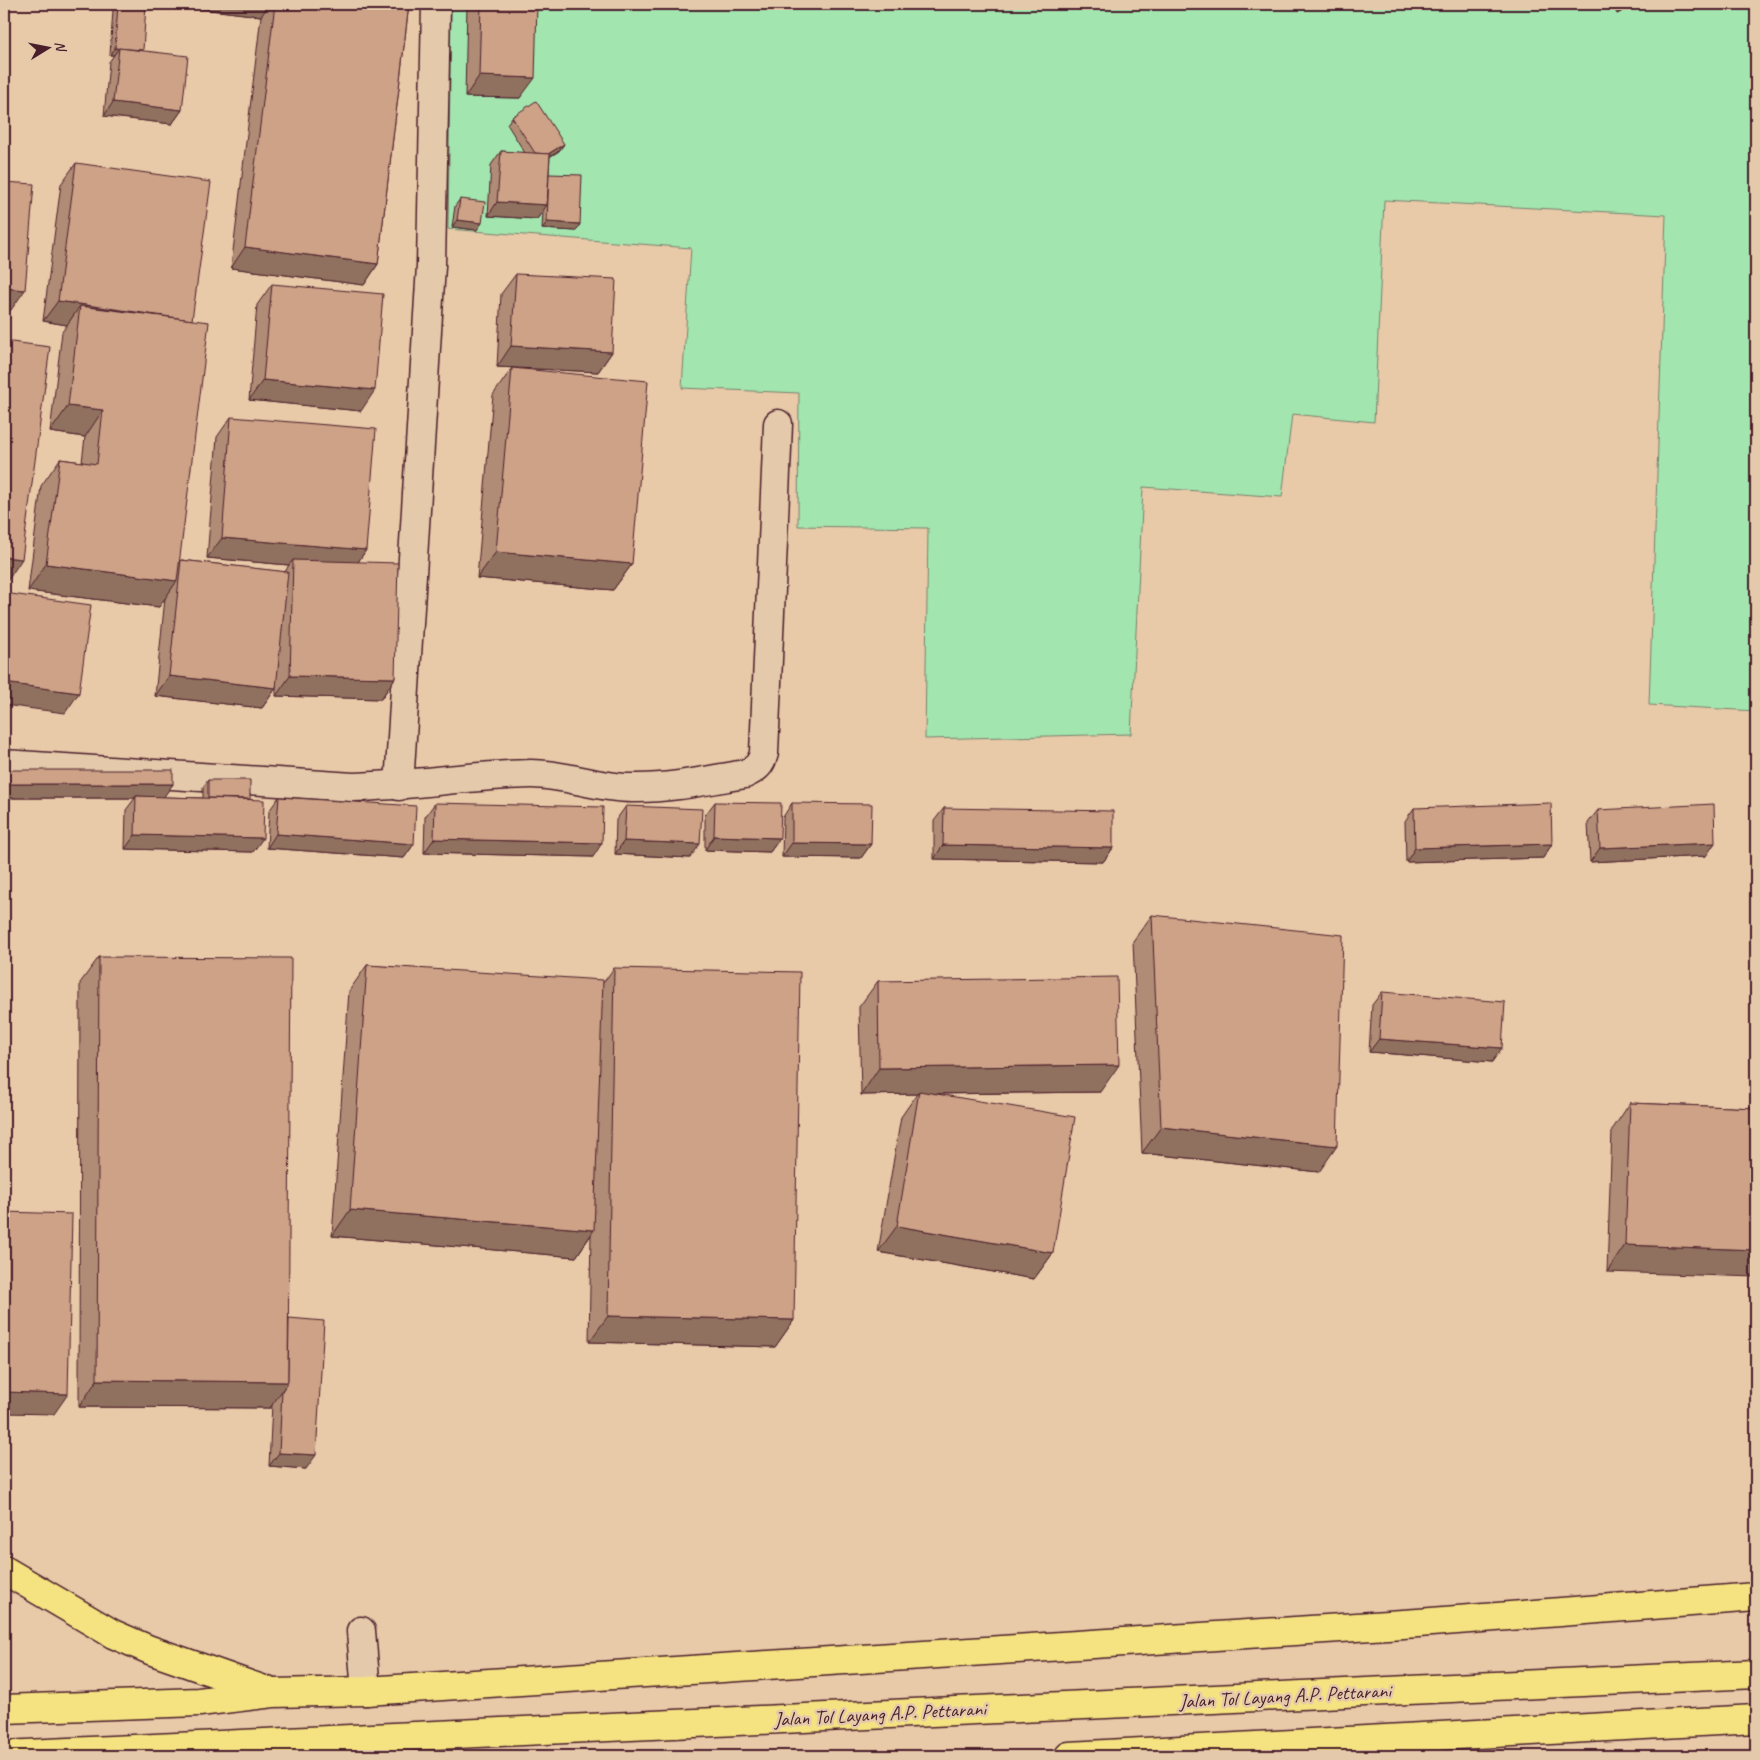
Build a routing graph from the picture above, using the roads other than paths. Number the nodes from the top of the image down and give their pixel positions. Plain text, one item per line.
1 (436, 4) edge
2 (778, 424) dead end
3 (4, 764) edge
4 (399, 786) junction
5 (4, 1570) edge
6 (1756, 1597) edge
7 (361, 1631) dead end
8 (1756, 1674) edge
9 (366, 1691) junction
10 (273, 1693) junction
11 (4, 1709) edge
12 (1756, 1719) edge
13 (4, 1755) edge
14 (1069, 1756) edge

1 - 4 street
2 - 4 street
3 - 4 street
5 - 10 highway
6 - 9 highway
7 - 9 street
8 - 13 highway, Jalan Tol Layang A.P. Pettarani
9 - 10 highway
10 - 11 highway
12 - 14 highway

